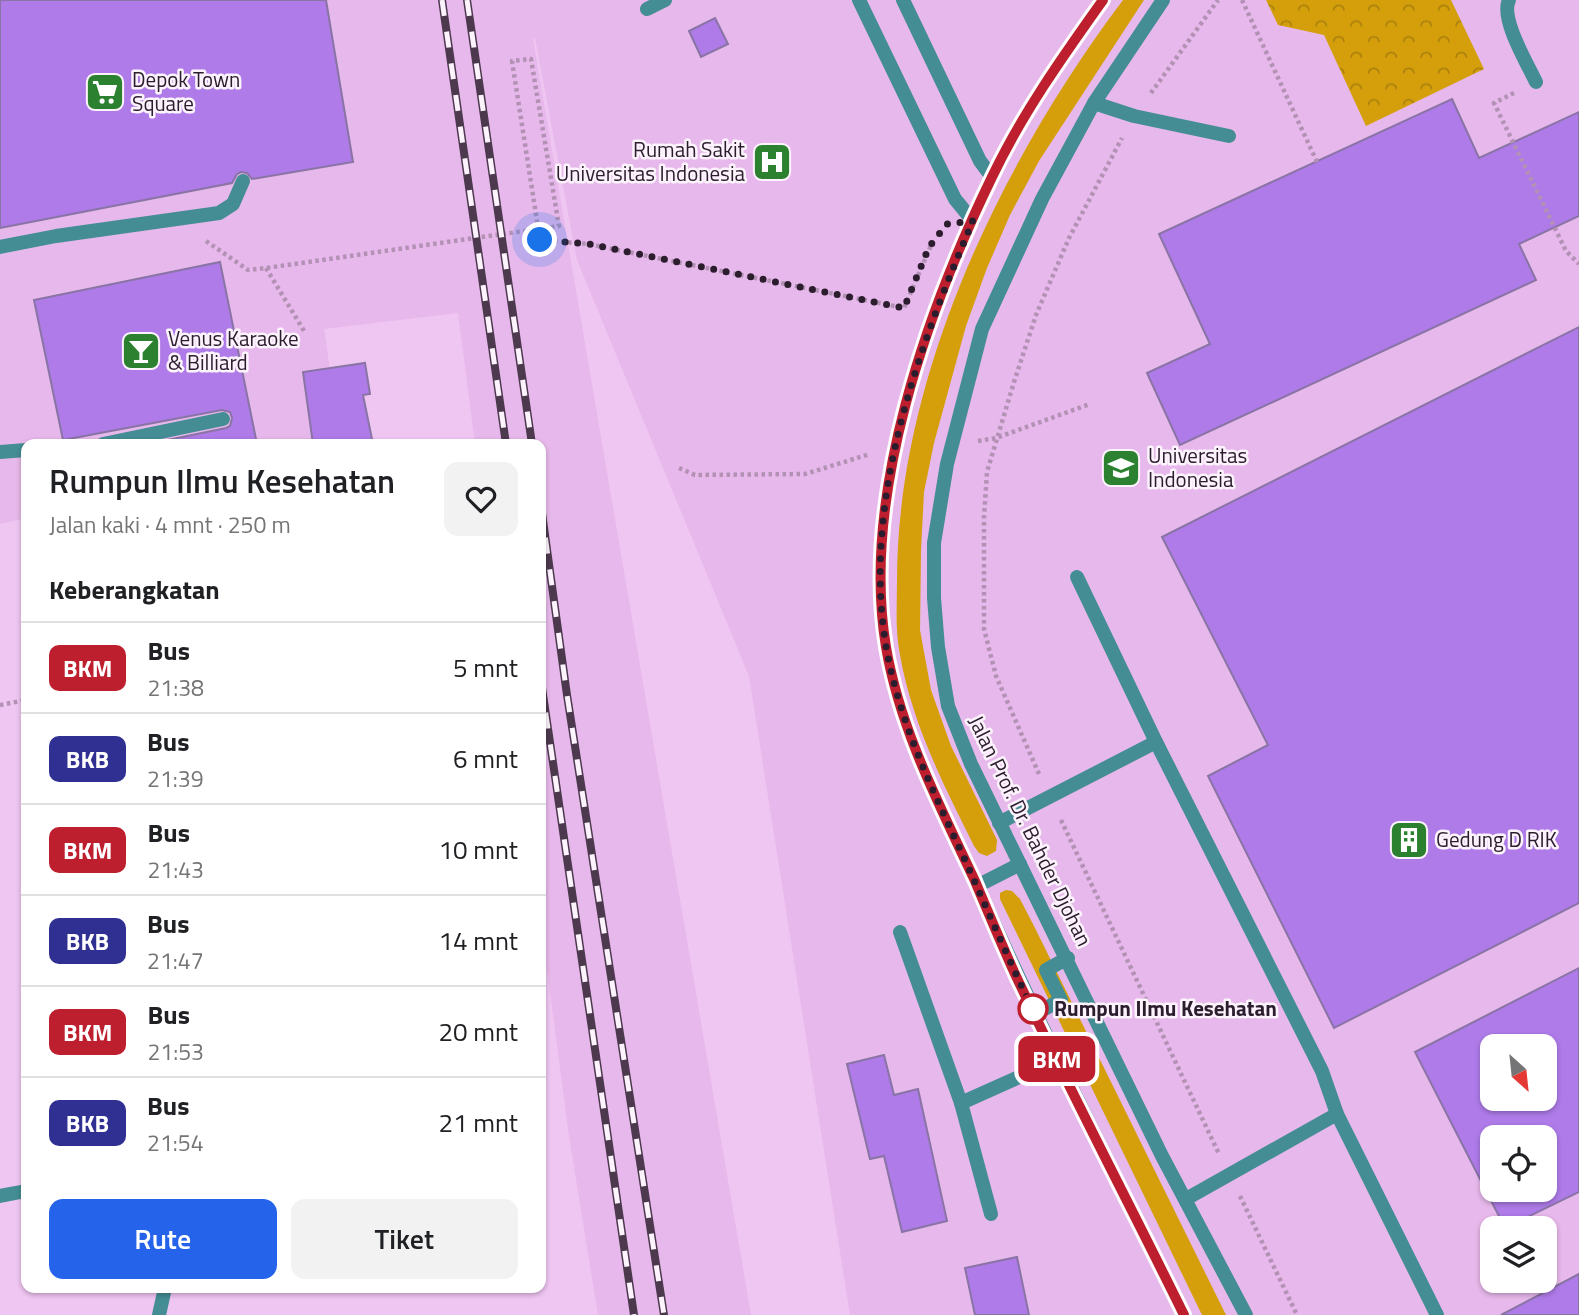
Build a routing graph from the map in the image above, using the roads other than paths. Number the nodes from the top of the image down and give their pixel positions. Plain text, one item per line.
1 (665, 0) edge
2 (859, 0) edge
3 (903, 0) edge
4 (1103, 0) edge
5 (1163, 0) edge
6 (1509, 0) edge
7 (647, 9) dead end
8 (1536, 82) road end
9 (1094, 103) junction
10 (1229, 136) dead end
11 (992, 177) junction
12 (243, 181) dead end
13 (973, 221) junction
14 (0, 247) edge
15 (223, 419) dead end
16 (127, 439) edge
17 (21, 450) edge
18 (0, 452) edge
19 (1077, 578) dead end
20 (1156, 742) junction
21 (999, 823) junction
22 (1020, 864) junction
23 (976, 886) junction
24 (900, 932) dead end
25 (1068, 958) junction
26 (1035, 1014) junction
27 (1057, 1060) junction
28 (961, 1103) junction
29 (1337, 1114) junction
30 (21, 1192) edge
31 (0, 1196) edge
32 (1186, 1199) junction
33 (991, 1214) dead end
34 (164, 1293) edge
35 (159, 1315) edge
36 (1184, 1315) edge
37 (1246, 1315) edge
38 (1437, 1315) edge

1 - 7 street
2 - 13 street
3 - 11 street
4 - 11 street
5 - 9 street, Jalan Prof. Dr. Bahder Djohan
6 - 8 street
9 - 10 street
9 - 21 street, Jalan Prof. Dr. Bahder Djohan
11 - 13 street
12 - 14 street
13 - 23 street
15 - 16 street
17 - 18 street
19 - 20 street
20 - 21 street
20 - 29 street
21 - 22 street, Jalan Prof. Dr. Bahder Djohan
22 - 23 street
22 - 25 street, Jalan Prof. Dr. Bahder Djohan
23 - 26 street
24 - 28 street
25 - 26 street
25 - 32 street, Jalan Prof. Dr. Bahder Djohan
26 - 27 street
27 - 28 street
27 - 36 street
28 - 33 street
29 - 32 street
29 - 38 street
30 - 31 street
32 - 37 street, Jalan Prof. Dr. Bahder Djohan
34 - 35 street

